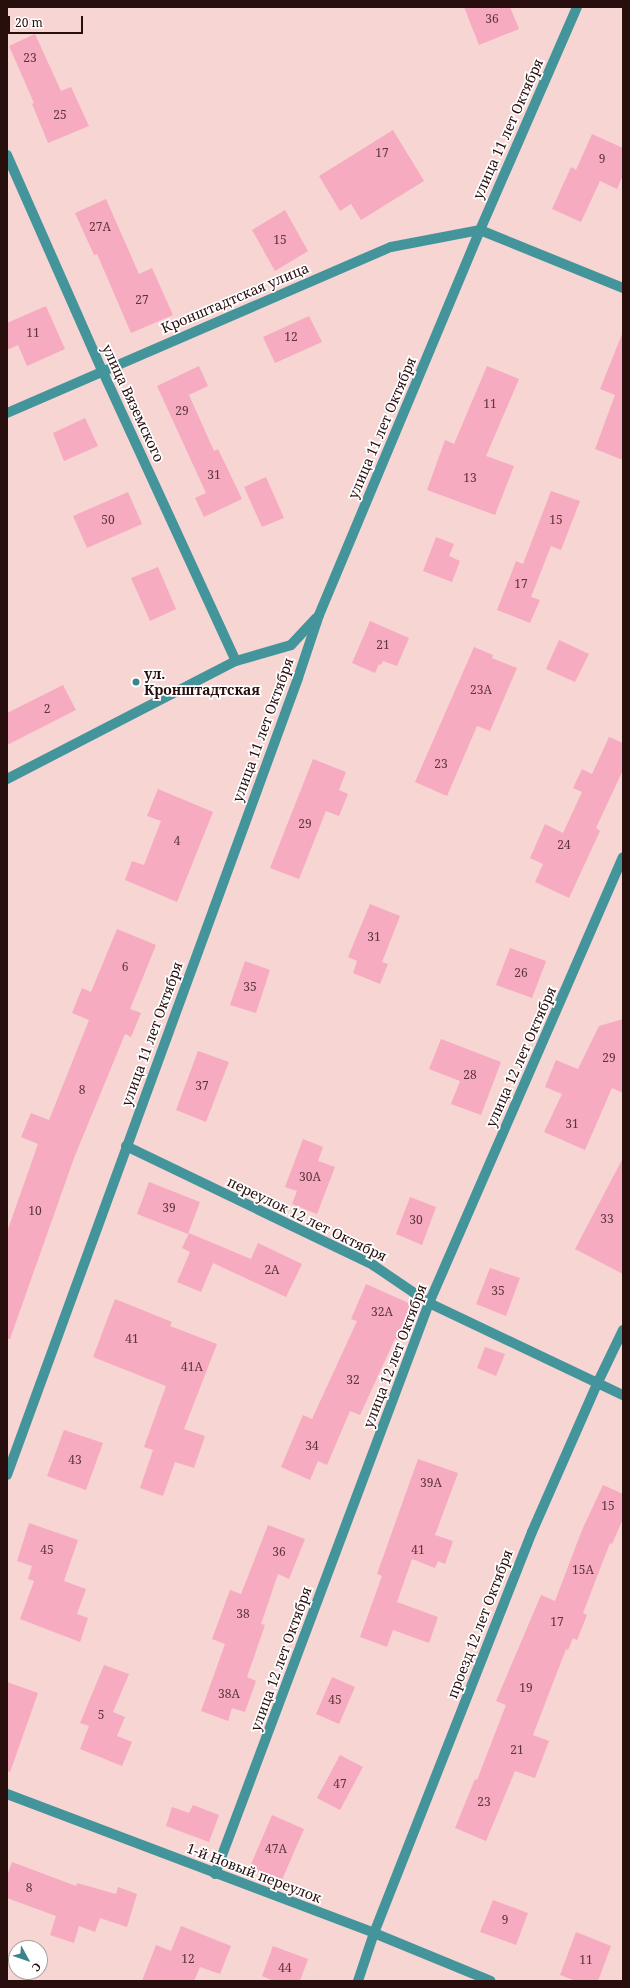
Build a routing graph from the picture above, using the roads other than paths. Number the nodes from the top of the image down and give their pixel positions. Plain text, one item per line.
1 (577, 7) edge
2 (7, 155) edge
3 (480, 230) junction
4 (623, 288) edge
5 (102, 370) junction
6 (7, 413) edge
7 (319, 615) junction
8 (236, 661) junction
9 (7, 779) edge
10 (623, 857) edge
11 (126, 1146) junction
12 (429, 1302) junction
13 (623, 1330) edge
14 (597, 1384) junction
15 (623, 1395) edge
16 (7, 1475) edge
17 (7, 1794) edge
18 (215, 1874) junction
19 (374, 1933) junction
20 (358, 1981) edge
21 (491, 1981) edge

1 - 3 street, улица 11 лет Октября
2 - 5 street, улица Вяземского
3 - 4 street
3 - 5 street, Кронштадтская улица
3 - 7 street, улица 11 лет Октября
5 - 6 street, Кронштадтская улица
5 - 8 street, улица Вяземского
7 - 8 street
7 - 11 street, улица 11 лет Октября
8 - 9 street
10 - 12 street, улица 12 лет Октября
11 - 12 street, переулок 12 лет Октября
11 - 16 street, улица 11 лет Октября
12 - 14 street, переулок 12 лет Октября
12 - 18 street, улица 12 лет Октября
13 - 14 street, проезд 12 лет Октября
14 - 15 street, переулок 12 лет Октября
14 - 19 street, проезд 12 лет Октября
17 - 18 street, 1-й Новый переулок
18 - 19 street, 1-й Новый переулок
19 - 20 street
19 - 21 street, 1-й Новый переулок

